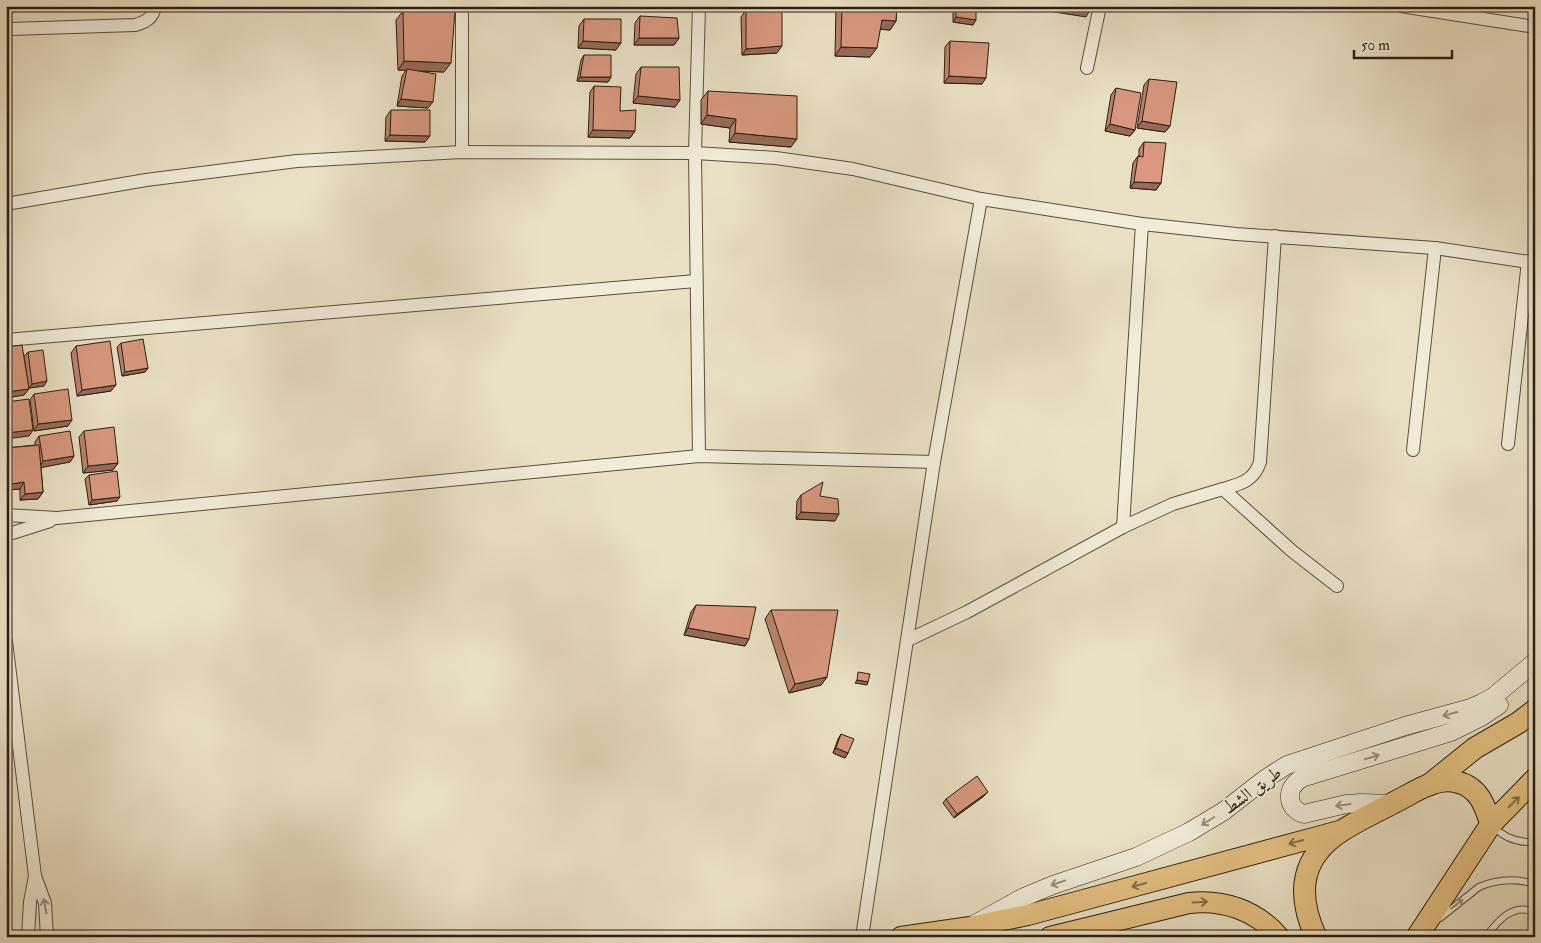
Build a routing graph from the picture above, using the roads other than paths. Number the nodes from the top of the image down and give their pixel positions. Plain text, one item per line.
1 (155, 6) edge
2 (462, 6) edge
3 (699, 6) edge
4 (1100, 6) edge
5 (1401, 6) edge
6 (1535, 27) edge
7 (10, 29) dead end
8 (1087, 68) dead end
9 (462, 152) junction
10 (695, 153) junction
11 (981, 199) junction
12 (6, 204) edge
13 (1142, 224) junction
14 (1274, 236) junction
15 (1435, 248) junction
16 (1531, 262) edge
17 (696, 281) junction
18 (6, 340) edge
19 (1508, 444) dead end
20 (1413, 450) dead end
21 (698, 456) junction
22 (934, 462) junction
23 (1223, 489) junction
24 (6, 516) edge
25 (58, 518) junction
26 (1123, 527) junction
27 (6, 535) edge
28 (1337, 586) dead end
29 (908, 640) junction
30 (6, 641) edge
31 (1535, 662) edge
32 (1535, 676) edge
33 (1535, 710) edge
34 (1535, 779) edge
35 (1429, 785) junction
36 (1392, 804) junction
37 (1491, 824) junction
38 (1343, 830) junction
39 (1535, 842) edge
40 (35, 876) junction
41 (1535, 884) edge
42 (1535, 912) edge
43 (970, 928) junction
44 (1418, 935) edge
45 (28, 937) edge
46 (47, 937) edge
47 (862, 937) edge
48 (901, 937) edge
49 (1050, 937) edge
50 (1279, 937) edge
51 (1316, 937) edge
52 (1486, 937) edge

1 - 7 street
2 - 9 street
3 - 10 street
4 - 8 street
5 - 6 street
9 - 10 street
9 - 12 street
10 - 11 street
10 - 17 street
11 - 13 street
11 - 22 street
13 - 14 street
13 - 26 street
14 - 15 street
14 - 23 street
15 - 16 street
15 - 20 street
16 - 19 street
17 - 18 street
17 - 21 street
21 - 22 street
21 - 25 street
22 - 29 street
23 - 26 street
23 - 28 street
24 - 25 street
24 - 27 street
25 - 27 street
26 - 29 street
29 - 47 street
30 - 40 street
31 -> 43 main road, طريق الشط
36 -> 32 main road, طريق الشط
33 - 35 highway
37 -> 34 highway
35 - 36 highway
35 - 37 highway
36 - 38 highway
37 - 39 lane
37 - 44 highway
38 -> 43 main road
38 - 51 highway
40 - 45 street
46 -> 40 street
44 -> 41 lane
42 - 52 lane
43 - 48 main road
49 -> 50 main road

